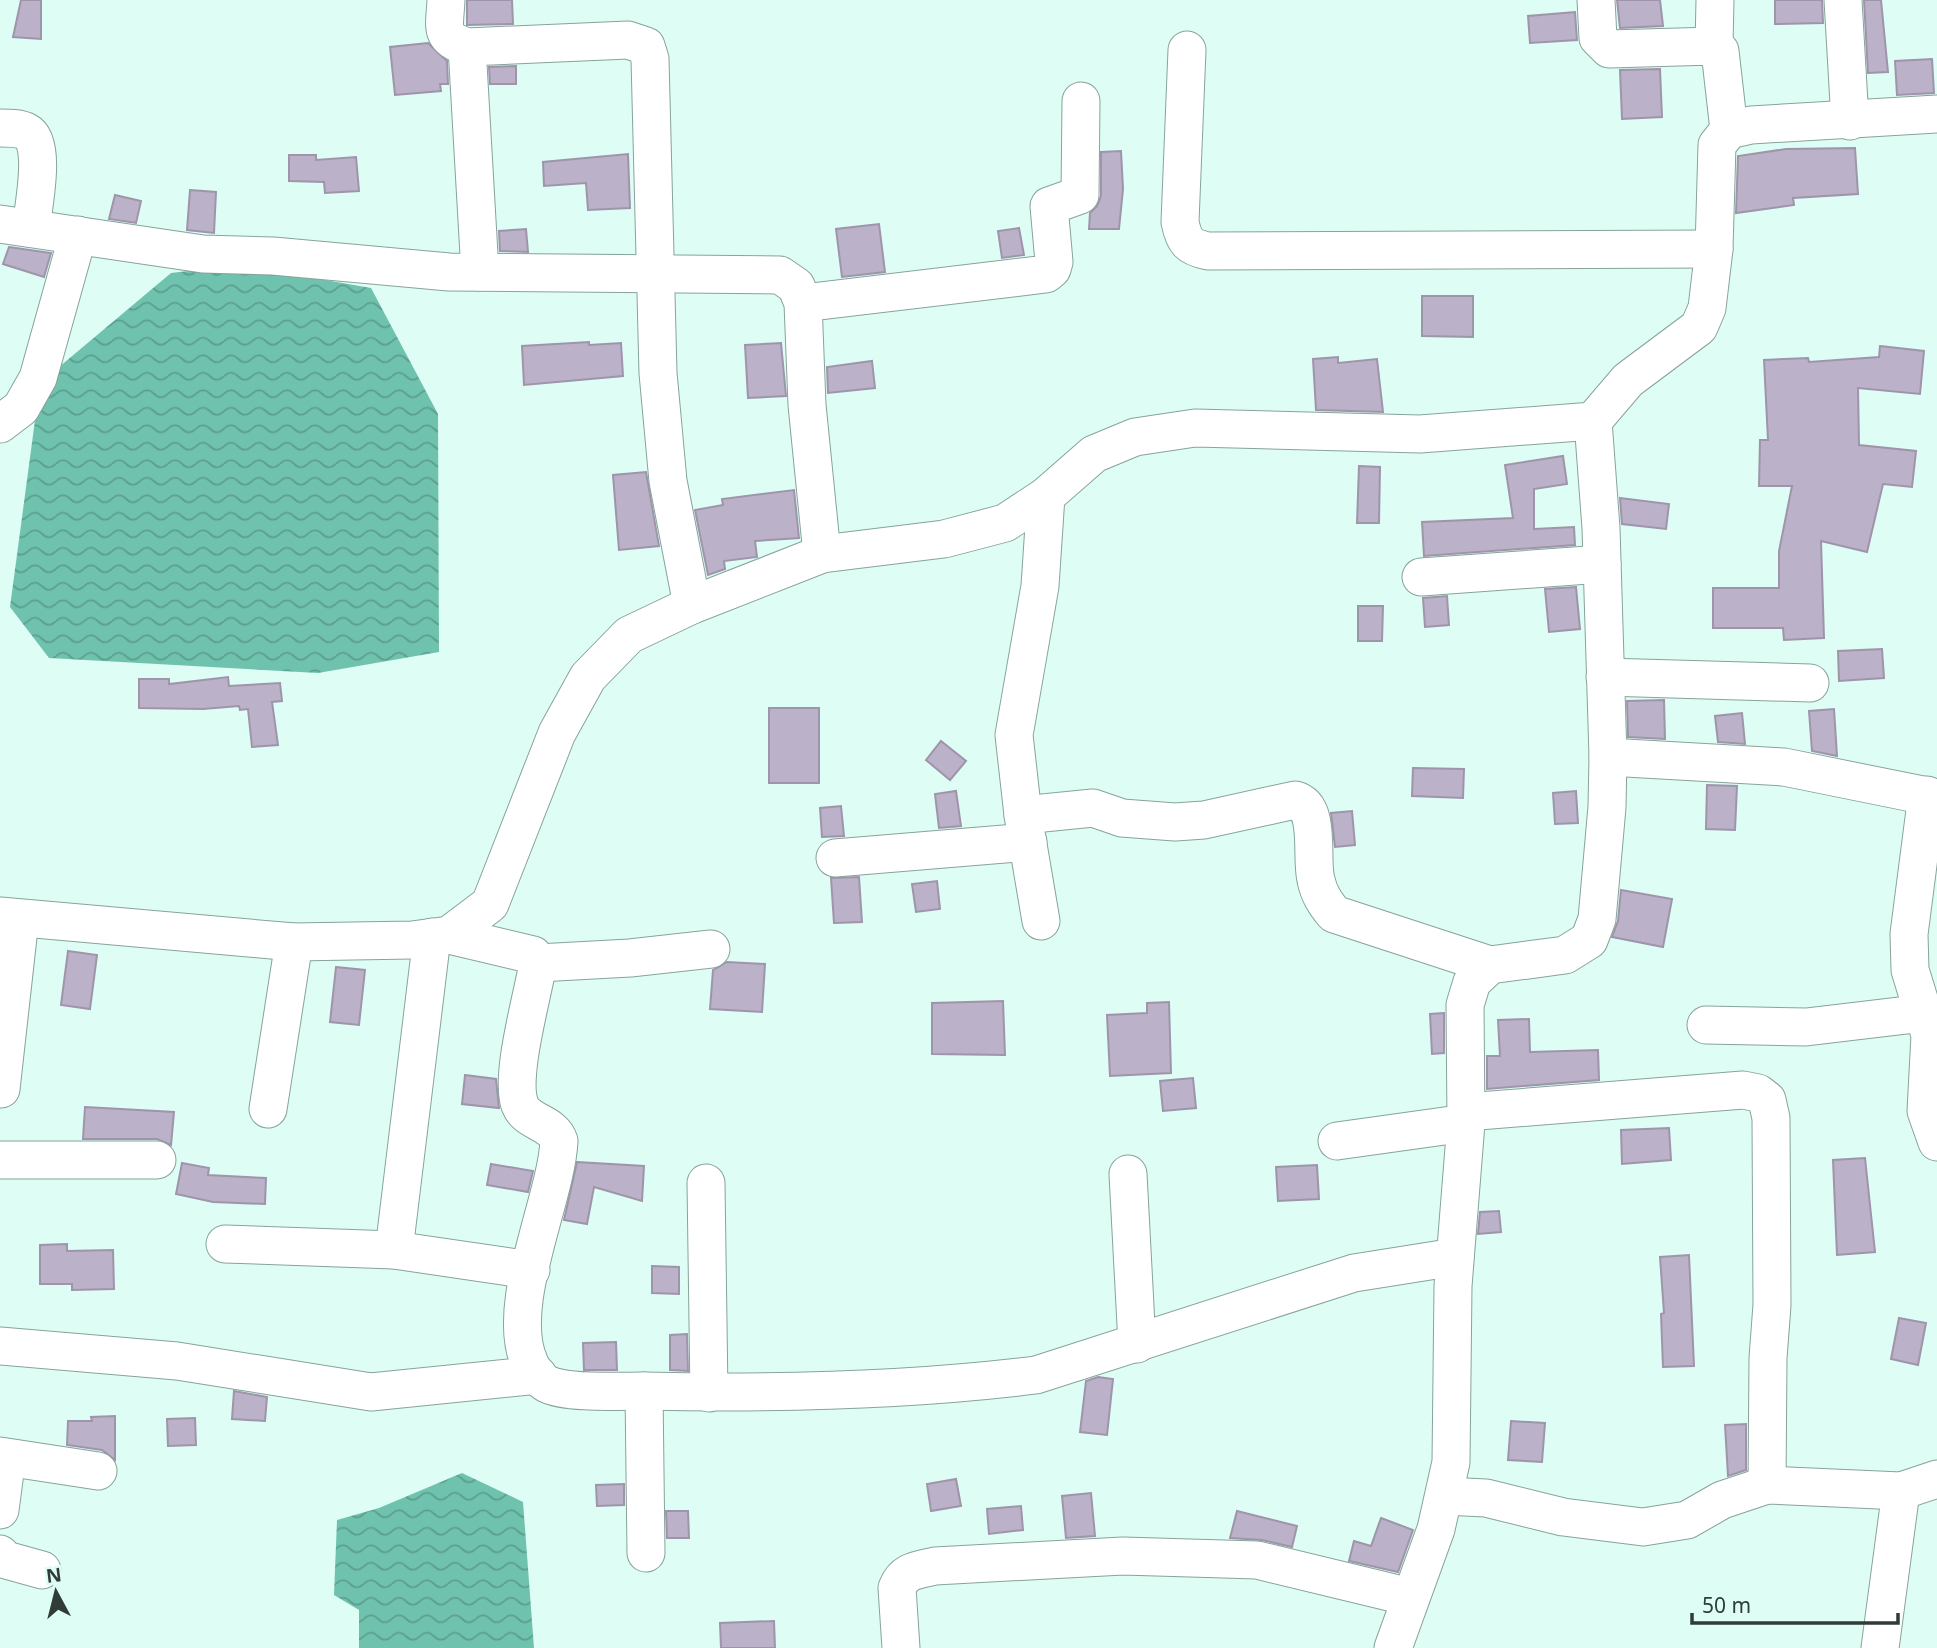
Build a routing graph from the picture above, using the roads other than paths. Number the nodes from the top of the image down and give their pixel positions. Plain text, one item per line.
1 (446, 0) edge
2 (1596, 0) edge
3 (1715, 0) edge
4 (1843, 0) edge
5 (1714, 46) junction
6 (467, 47) junction
7 (1187, 50) dead end
8 (1081, 101) dead end
9 (1937, 114) edge
10 (1850, 121) junction
11 (0, 128) edge
12 (1729, 130) junction
13 (15, 226) edge
14 (78, 235) junction
15 (1714, 250) junction
16 (480, 272) junction
17 (654, 273) junction
18 (803, 303) junction
19 (1593, 421) junction
20 (0, 424) edge
21 (1046, 496) junction
22 (822, 554) junction
23 (1602, 564) junction
24 (1421, 577) dead end
25 (692, 605) junction
26 (1605, 677) junction
27 (1810, 683) dead end
28 (1608, 757) junction
29 (1932, 797) edge
30 (1025, 828) junction
31 (835, 858) dead end
32 (10, 918) edge
33 (1041, 921) dead end
34 (441, 936) junction
35 (294, 942) junction
36 (711, 949) dead end
37 (538, 963) junction
38 (1490, 965) junction
39 (1924, 1013) junction
40 (1706, 1025) dead end
41 (1, 1089) edge
42 (268, 1109) dead end
43 (1466, 1117) junction
44 (1934, 1129) edge
45 (1337, 1141) dead end
46 (0, 1160) edge
47 (157, 1160) dead end
48 (1128, 1174) dead end
49 (706, 1183) dead end
50 (225, 1244) dead end
51 (394, 1250) junction
52 (1455, 1257) junction
53 (531, 1270) junction
54 (1137, 1344) junction
55 (0, 1346) edge
56 (538, 1375) junction
57 (644, 1391) junction
58 (709, 1393) junction
59 (0, 1457) edge
60 (98, 1471) dead end
61 (1937, 1479) edge
62 (1767, 1485) junction
63 (1901, 1491) junction
64 (1444, 1496) junction
65 (0, 1510) edge
66 (646, 1553) dead end
67 (0, 1554) edge
68 (42, 1570) dead end
69 (1410, 1597) junction
70 (901, 1648) edge
71 (1393, 1648) edge
72 (1880, 1648) edge

1 - 6 street
2 - 5 street
3 - 5 street
4 - 10 street
5 - 12 street
6 - 16 street
6 - 17 street
7 - 15 street
8 - 18 street
9 - 10 street
10 - 12 street
11 - 13 street
12 - 15 street
13 - 14 street
14 - 16 street
14 - 20 street
15 - 19 street
16 - 17 street
17 - 18 street
17 - 25 street
18 - 22 street
19 - 21 street
19 - 23 street
21 - 22 street
21 - 30 street
22 - 25 street
23 - 24 street
23 - 26 street
25 - 34 street
26 - 27 street
26 - 28 street
28 - 29 street
28 - 38 street
29 - 39 street
30 - 31 street
30 - 33 street
30 - 38 street
32 - 35 street
32 - 41 street
34 - 35 street
34 - 37 street
34 - 51 street
35 - 42 street
36 - 37 street
37 - 53 street
38 - 43 street
39 - 40 street
39 - 44 street
43 - 45 street
43 - 52 street
43 - 62 street
46 - 47 street
48 - 54 street
49 - 58 street
50 - 51 street
51 - 53 street
52 - 54 street
52 - 64 street
53 - 56 street
54 - 58 street
55 - 56 street
56 - 57 street
57 - 58 street
57 - 66 street
59 - 60 street
59 - 65 street
61 - 63 street
62 - 63 street
62 - 64 street
63 - 72 street
64 - 69 street
67 - 68 street
69 - 70 street
69 - 71 street

